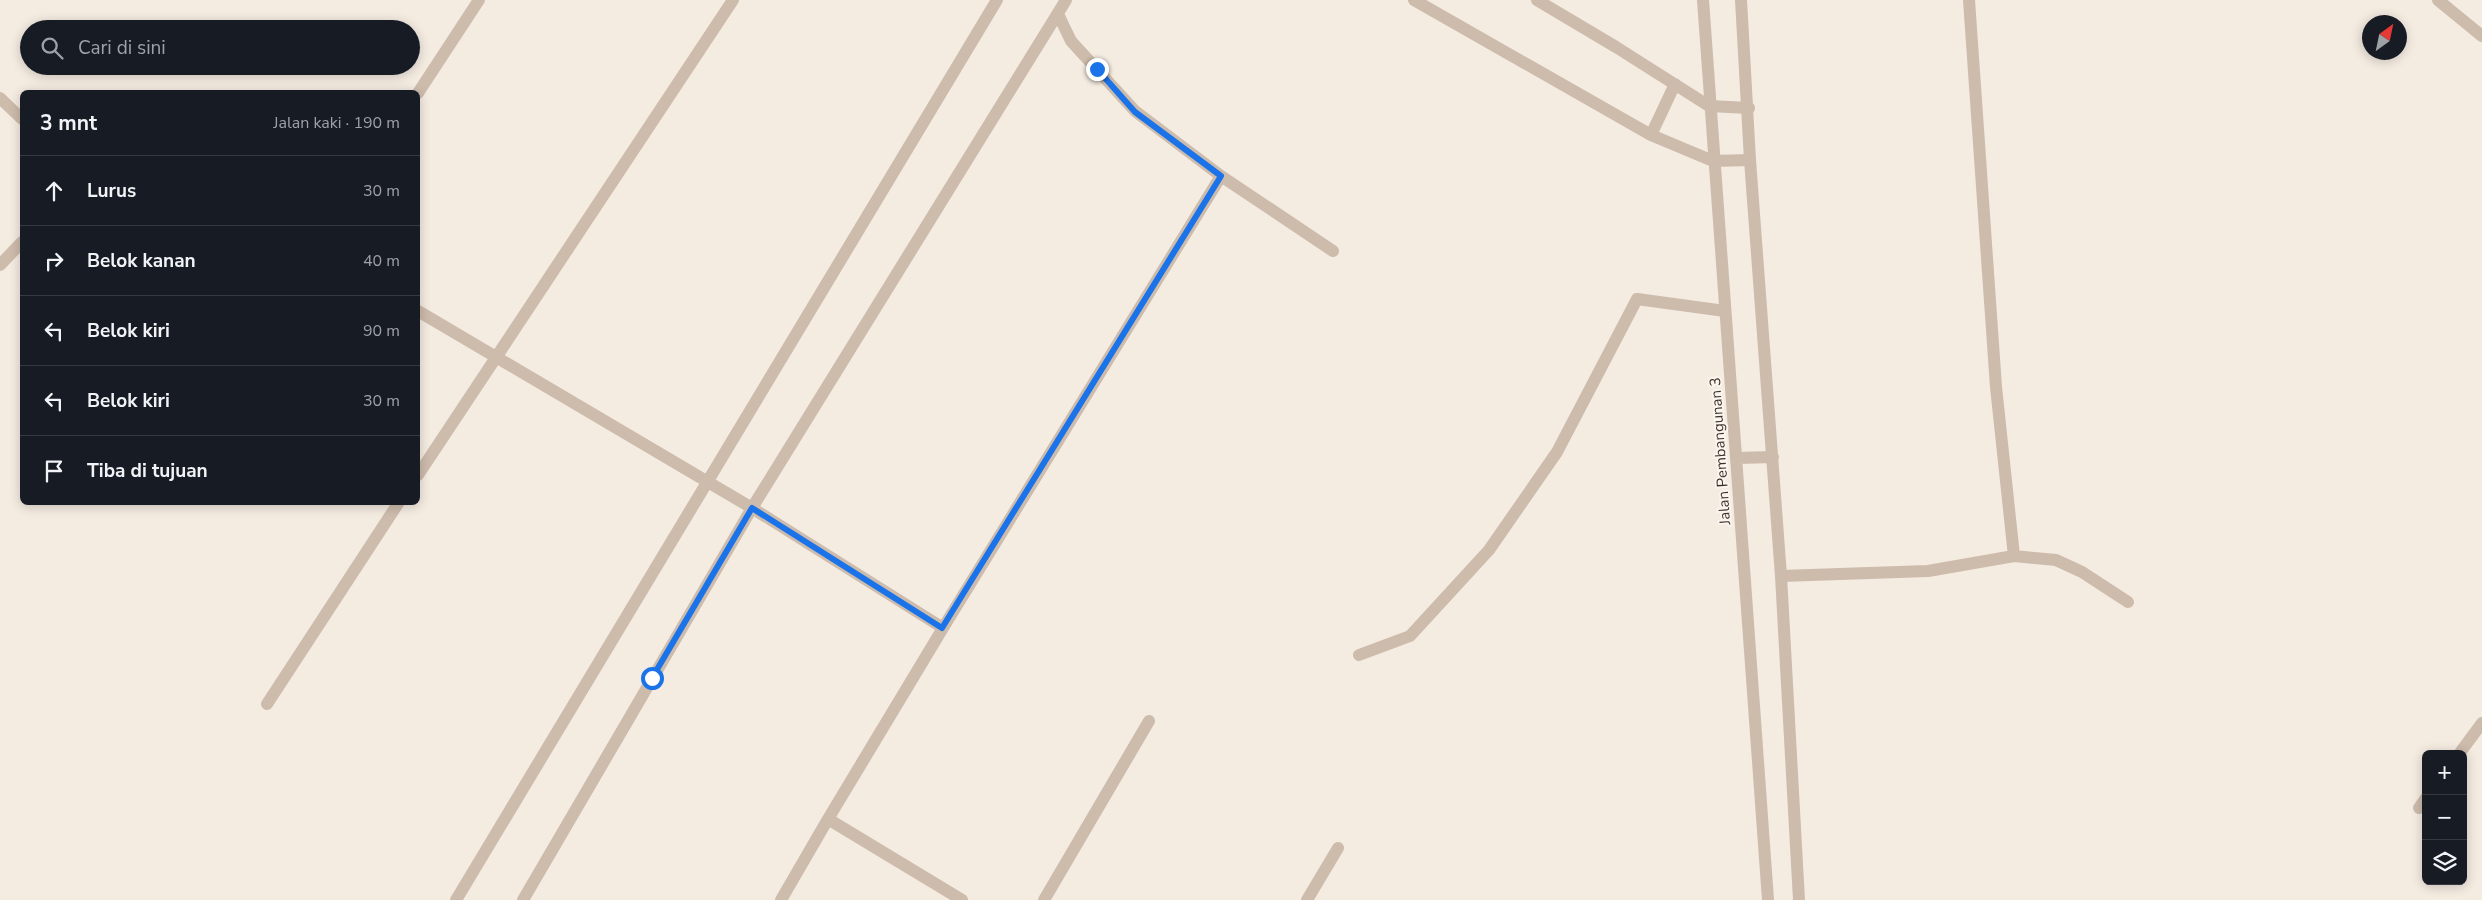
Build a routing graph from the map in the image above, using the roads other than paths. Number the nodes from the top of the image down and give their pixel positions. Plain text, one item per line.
1 (479, 0) edge
2 (733, 0) edge
3 (997, 0) edge
4 (1066, 0) edge
5 (1414, 0) edge
6 (1536, 0) edge
7 (1703, 0) edge
8 (1741, 0) edge
9 (1969, 0) edge
10 (2438, 0) edge
11 (1058, 14) junction
12 (2482, 36) edge
13 (1675, 84) junction
14 (420, 91) edge
15 (0, 98) edge
16 (1709, 106) junction
17 (1749, 108) junction
18 (20, 117) edge
19 (1651, 136) junction
20 (1750, 160) junction
21 (1713, 161) junction
22 (1221, 176) junction
23 (20, 244) edge
24 (1333, 252) dead end
25 (0, 265) edge
26 (1725, 311) junction
27 (420, 312) edge
28 (494, 358) junction
29 (1772, 456) junction
30 (1737, 458) junction
31 (420, 472) edge
32 (708, 483) junction
33 (397, 505) edge
34 (752, 508) junction
35 (2014, 556) junction
36 (1781, 576) junction
37 (2128, 602) dead end
38 (942, 628) junction
39 (1359, 655) dead end
40 (267, 704) dead end
41 (1149, 721) dead end
42 (2482, 722) edge
43 (2462, 750) edge
44 (828, 819) junction
45 (1338, 848) dead end
46 (456, 900) edge
47 (523, 900) edge
48 (782, 900) edge
49 (962, 900) edge
50 (1044, 900) edge
51 (1307, 900) edge
52 (1768, 900) edge
53 (1799, 900) edge

1 - 14 street
2 - 28 street
3 - 32 street
4 - 11 street
5 - 19 street
6 - 13 street
7 - 16 street, Jalan Pembangunan 3
8 - 17 street
9 - 35 street
10 - 12 street
11 - 22 street
11 - 34 street
13 - 16 street
13 - 19 street
15 - 18 street
16 - 17 street
16 - 21 street, Jalan Pembangunan 3
17 - 20 street
19 - 21 street
20 - 21 street
20 - 29 street
21 - 26 street, Jalan Pembangunan 3
22 - 24 street
22 - 38 street
23 - 25 street
26 - 30 street, Jalan Pembangunan 3
26 - 39 street
27 - 28 street
28 - 31 street
28 - 32 street
29 - 30 street
29 - 36 street
30 - 52 street, Jalan Pembangunan 3
32 - 34 street
32 - 46 street
33 - 40 street
34 - 38 street
34 - 47 street
35 - 36 street
35 - 37 street
36 - 53 street
38 - 44 street
41 - 50 street
42 - 43 street
44 - 48 street
44 - 49 street
45 - 51 street

